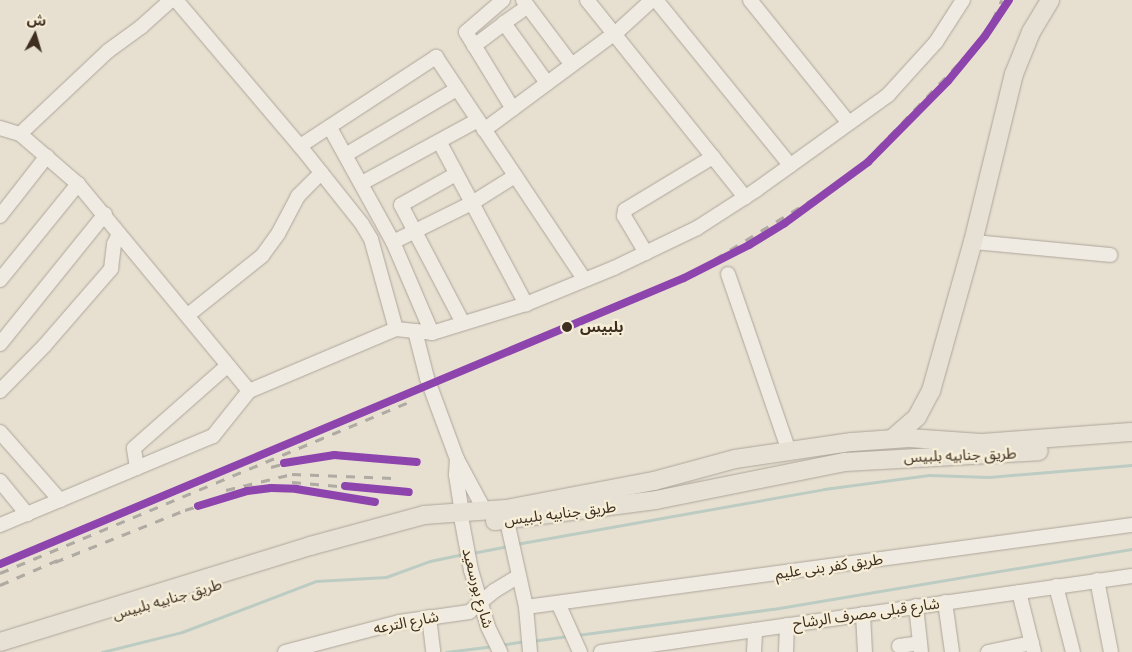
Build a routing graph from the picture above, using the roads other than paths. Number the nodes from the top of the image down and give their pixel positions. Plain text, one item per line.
1 (171, 0) edge
2 (176, 0) edge
3 (503, 0) edge
4 (587, 0) edge
5 (654, 0) edge
6 (750, 0) edge
7 (964, 0) edge
8 (1050, 0) edge
9 (525, 3) edge
10 (504, 23) junction
11 (614, 33) junction
12 (474, 46) junction
13 (572, 64) junction
14 (547, 83) junction
15 (457, 89) junction
16 (513, 109) junction
17 (848, 122) junction
18 (481, 125) junction
19 (330, 128) junction
20 (2, 132) edge
21 (20, 134) junction
22 (440, 143) junction
23 (300, 146) junction
24 (347, 154) junction
25 (47, 156) junction
26 (713, 157) junction
27 (790, 165) junction
28 (321, 173) junction
29 (456, 174) junction
30 (515, 176) junction
31 (362, 183) junction
32 (78, 184) junction
33 (745, 197) junction
34 (472, 203) junction
35 (105, 214) junction
36 (0, 216) edge
37 (414, 231) junction
38 (119, 234) junction
39 (392, 242) junction
40 (973, 242) junction
41 (646, 253) junction
42 (1110, 255) dead end
43 (728, 274) dead end
44 (584, 279) junction
45 (0, 280) edge
46 (526, 304) junction
47 (188, 315) junction
48 (463, 323) junction
49 (396, 329) junction
50 (415, 331) junction
51 (432, 333) junction
52 (0, 344) edge
53 (227, 366) junction
54 (0, 391) edge
55 (249, 391) junction
56 (0, 432) edge
57 (1132, 432) edge
58 (901, 438) junction
59 (1132, 443) edge
60 (789, 451) junction
61 (907, 456) junction
62 (457, 459) junction
63 (735, 459) junction
64 (137, 468) junction
65 (0, 481) edge
66 (742, 485) junction
67 (60, 500) junction
68 (485, 511) junction
69 (27, 514) junction
70 (463, 523) junction
71 (0, 525) edge
72 (508, 525) junction
73 (1132, 525) edge
74 (519, 576) junction
75 (1132, 578) edge
76 (1097, 580) junction
77 (1056, 586) junction
78 (1019, 592) junction
79 (481, 601) junction
80 (945, 602) junction
81 (916, 606) junction
82 (560, 608) junction
83 (526, 614) junction
84 (864, 614) junction
85 (430, 623) junction
86 (787, 625) junction
87 (754, 630) junction
88 (0, 644) edge
89 (899, 646) dead end
90 (921, 648) edge
91 (1033, 648) edge
92 (579, 650) edge
93 (530, 651) edge
94 (285, 652) edge
95 (433, 652) edge
96 (500, 652) edge
97 (601, 652) edge
98 (754, 652) edge
99 (786, 652) edge
100 (865, 652) edge
101 (952, 652) edge
102 (988, 652) edge
103 (1073, 652) edge
104 (1111, 652) edge

1 - 21 street
2 - 23 street
3 - 12 street
4 - 11 street
5 - 11 street
5 - 27 street
6 - 17 street
7 - 17 street
8 - 40 main road, طريق جنابيه بلبيس
9 - 10 street
9 - 13 street
10 - 12 street
10 - 14 street
11 - 13 street
11 - 26 street
12 - 16 street
13 - 14 street
14 - 16 street
15 - 18 street
15 - 19 street
15 - 24 street
16 - 18 street
17 - 27 street
18 - 22 street
18 - 30 street
19 - 23 street
19 - 24 street
20 - 21 street
21 - 25 street
22 - 29 street
22 - 31 street
23 - 28 street
24 - 31 street
25 - 32 street
25 - 36 street
26 - 33 street
26 - 41 street
27 - 33 street
28 - 47 street
28 - 49 street
29 - 34 street
29 - 37 street
30 - 34 street
30 - 44 street
31 - 39 street
32 - 35 street
32 - 45 street
33 - 41 street
34 - 37 street
34 - 46 street
35 - 38 street
35 - 52 street
37 - 39 street
37 - 48 street
38 - 47 street
38 - 54 street
39 - 51 street
40 - 42 street
40 - 58 main road, طريق جنابيه بلبيس
41 - 44 street
43 - 60 street
44 - 46 street
46 - 48 street
47 - 53 street
48 - 51 street
49 - 50 street
49 - 55 street
50 - 51 street
50 - 62 street
53 - 55 street
53 - 64 street
55 - 64 street
56 - 67 street
57 - 58 main road, طريق جنابيه بلبيس
58 - 60 main road, طريق جنابيه بلبيس
58 - 61 main road
59 - 61 main road, طريق جنابيه بلبيس
60 - 63 main road, طريق جنابيه بلبيس
61 - 66 main road, طريق جنابيه بلبيس
62 - 68 street
62 - 70 street, شارع بورسعيد
63 - 66 main road
63 - 68 main road, طريق جنابيه بلبيس
64 - 67 street
65 - 69 street
66 - 72 main road, طريق جنابيه بلبيس
67 - 69 street
68 - 70 main road, طريق جنابيه بلبيس
69 - 71 street
70 - 72 main road, طريق جنابيه بلبيس
70 - 79 street, شارع بورسعيد
70 - 88 main road, طريق جنابيه بلبيس
72 - 74 street
73 - 82 street, طريق كفر بنى عليم
74 - 79 street, شارع الترعه
74 - 83 street
75 - 76 street, شارع قبلى مصرف الرشاح
76 - 77 street, شارع قبلى مصرف الرشاح
76 - 104 street
77 - 78 street, شارع قبلى مصرف الرشاح
77 - 103 street
78 - 80 street, شارع قبلى مصرف الرشاح
78 - 91 street
79 - 85 street, شارع الترعه
79 - 96 street, شارع بورسعيد
80 - 81 street, شارع قبلى مصرف الرشاح
80 - 101 street
81 - 84 street, شارع قبلى مصرف الرشاح
81 - 90 street
82 - 83 street, طريق كفر بنى عليم
82 - 92 street
83 - 93 street
84 - 86 street, شارع قبلى مصرف الرشاح
84 - 100 street
85 - 94 street, شارع الترعه
85 - 95 street
86 - 87 street, شارع قبلى مصرف الرشاح
86 - 99 street
87 - 97 street, شارع قبلى مصرف الرشاح
87 - 98 street
89 - 90 street
91 - 102 street

